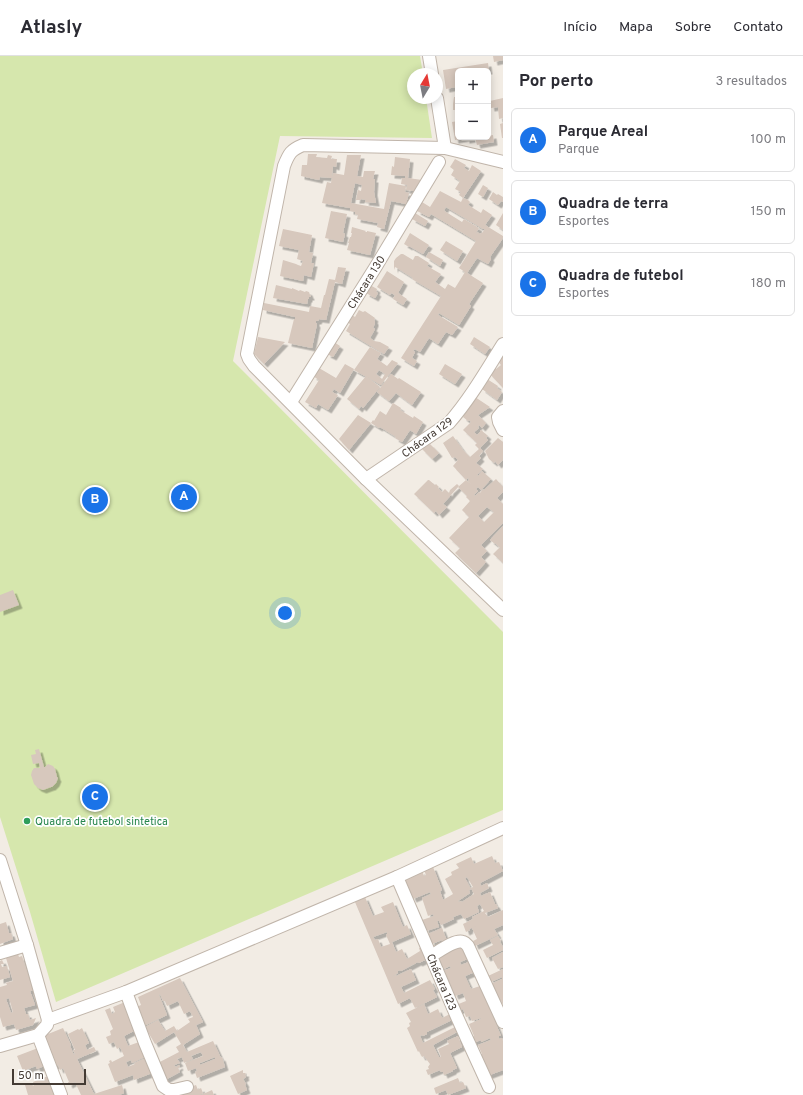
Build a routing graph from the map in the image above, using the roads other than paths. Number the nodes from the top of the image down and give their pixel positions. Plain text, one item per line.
1 (429, 56) edge
2 (431, 68) edge
3 (437, 104) edge
4 (446, 148) junction
5 (439, 162) dead end
6 (503, 162) edge
7 (503, 344) edge
8 (291, 402) junction
9 (503, 411) edge
10 (503, 430) edge
11 (366, 479) junction
12 (503, 610) edge
13 (503, 828) edge
14 (0, 860) edge
15 (2, 876) edge
16 (397, 877) junction
17 (27, 945) junction
18 (0, 953) edge
19 (431, 956) junction
20 (126, 992) junction
21 (48, 1020) junction
22 (503, 1022) edge
23 (38, 1035) junction
24 (0, 1046) edge
25 (187, 1087) dead end
26 (489, 1087) dead end
27 (61, 1095) edge

1 - 2 street
3 - 4 street
4 - 6 street
4 - 8 street
5 - 8 street, Chácara 130
7 - 11 street, Chácara 129
8 - 11 street
9 - 10 street
11 - 12 street
13 - 16 street
14 - 15 street
15 - 17 street
16 - 19 street, Chácara 123
16 - 20 street
17 - 18 street
17 - 21 street
19 - 22 street
19 - 26 street, Chácara 123
20 - 21 street
20 - 25 street
21 - 23 street
23 - 24 street
23 - 27 street

